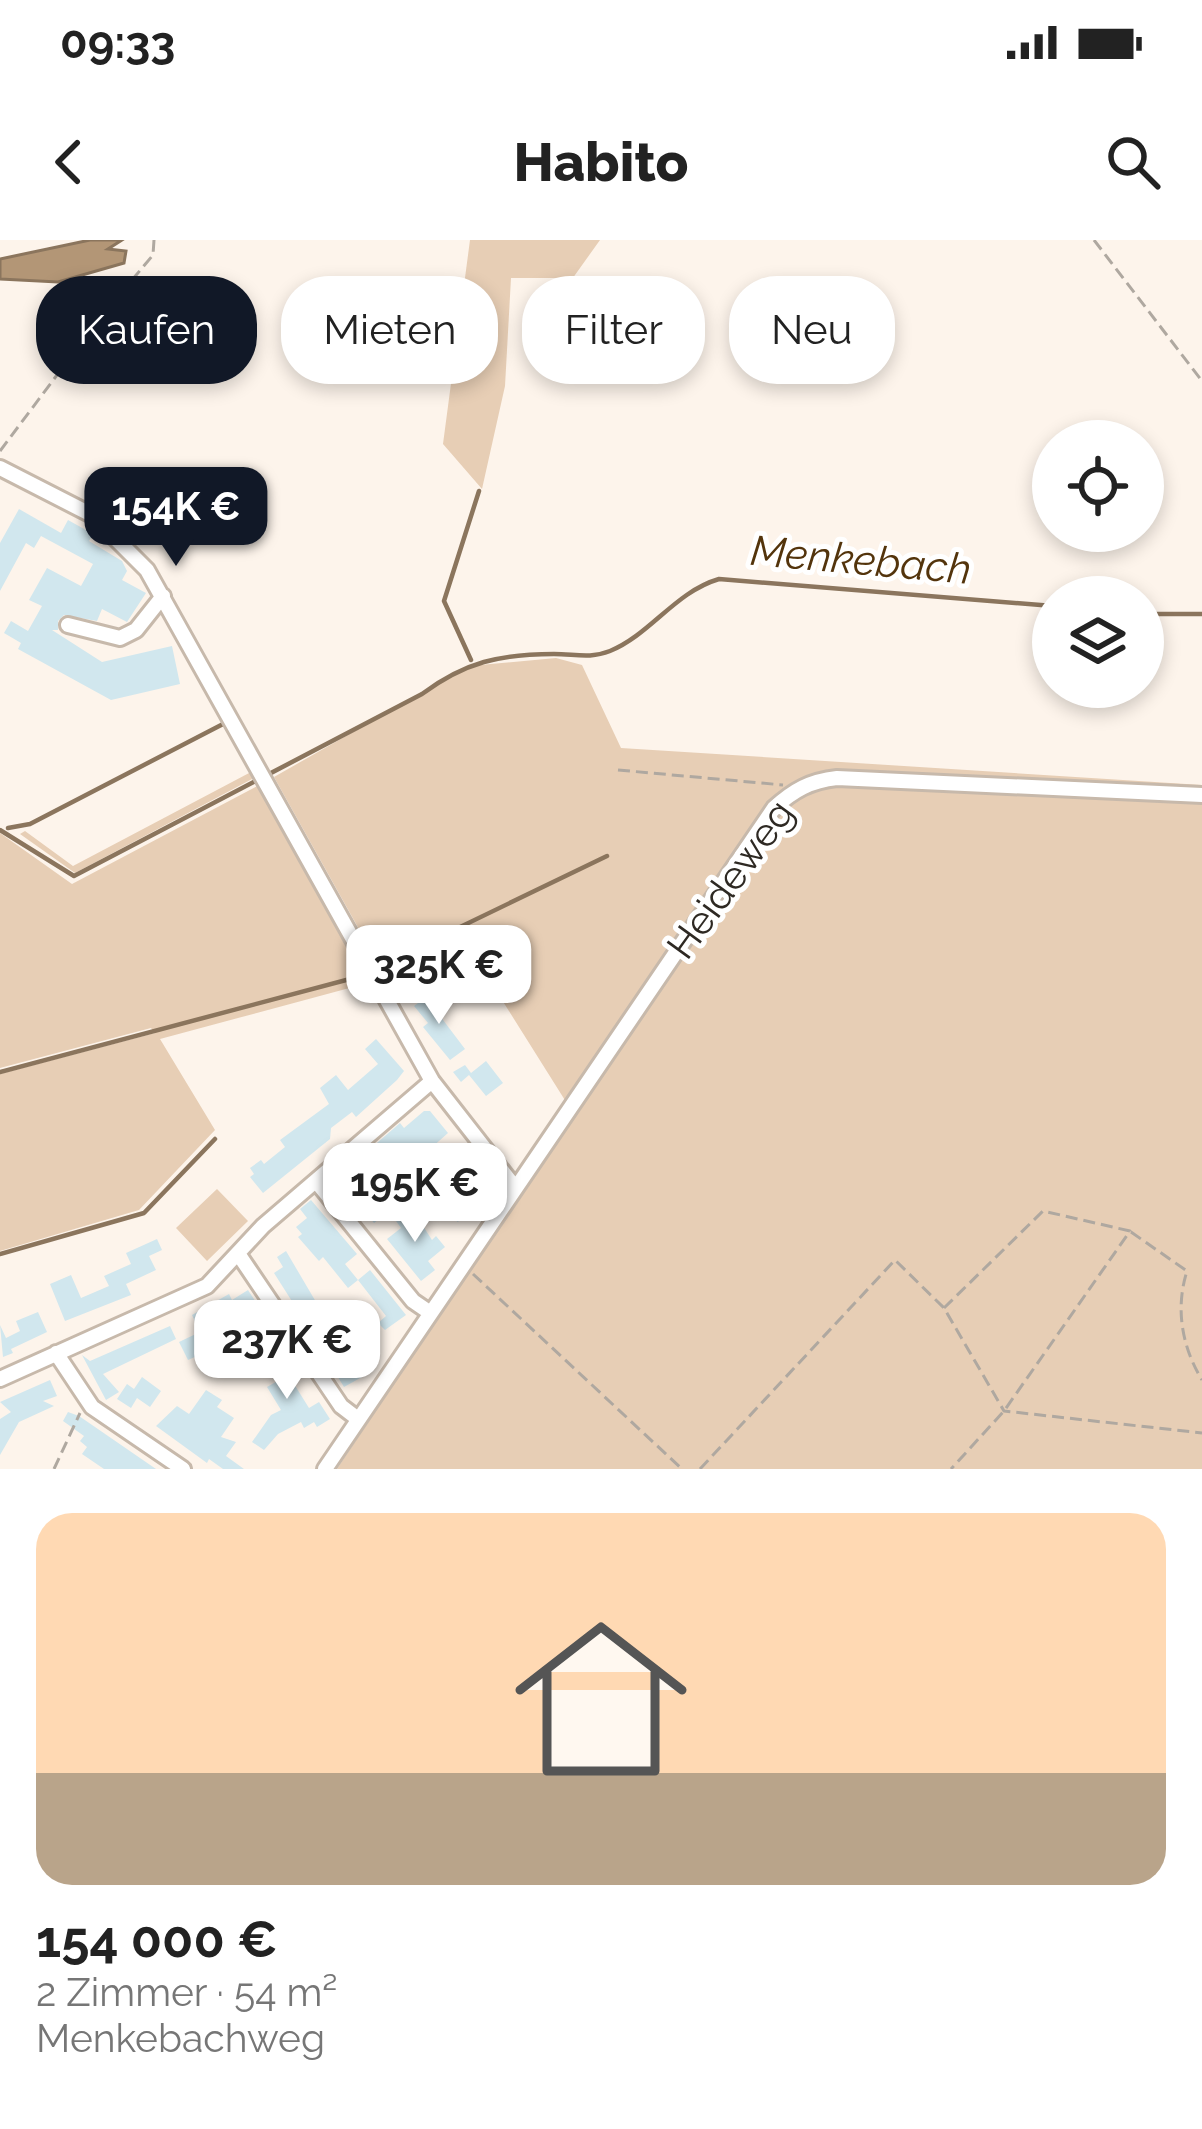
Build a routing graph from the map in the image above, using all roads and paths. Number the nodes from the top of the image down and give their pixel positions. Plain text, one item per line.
1 (154, 240) edge
2 (1094, 240) edge
3 (1202, 381) edge
4 (0, 451) edge
5 (0, 468) edge
6 (163, 596) junction
7 (68, 625) dead end
8 (618, 770) dead end
9 (794, 791) junction
10 (1202, 796) edge
11 (432, 1081) junction
12 (316, 1181) junction
13 (514, 1186) junction
14 (1130, 1231) junction
15 (239, 1255) junction
16 (463, 1264) junction
17 (944, 1308) junction
18 (429, 1312) junction
19 (56, 1353) junction
20 (0, 1379) edge
21 (1202, 1381) edge
22 (86, 1401) junction
23 (1004, 1411) junction
24 (358, 1419) junction
25 (1202, 1433) edge
26 (54, 1469) edge
27 (183, 1469) edge
28 (325, 1469) edge
29 (682, 1469) edge
30 (700, 1469) edge
31 (951, 1469) edge

1 - 4 path
2 - 3 path
5 - 6 street
6 - 7 street
6 - 11 street
8 - 9 path
9 - 10 street, Heideweg
9 - 13 street, Heideweg
11 - 12 street
11 - 13 street
12 - 15 street
12 - 18 street
13 - 16 street, Heideweg
14 - 17 path
14 - 21 path
14 - 23 path
15 - 19 street
15 - 24 street
16 - 18 street, Heideweg
16 - 29 path
17 - 23 path
17 - 30 path
18 - 24 street, Heideweg
19 - 20 street
19 - 22 street
22 - 26 path
22 - 27 street
23 - 25 path
23 - 31 path
24 - 28 street, Heideweg

